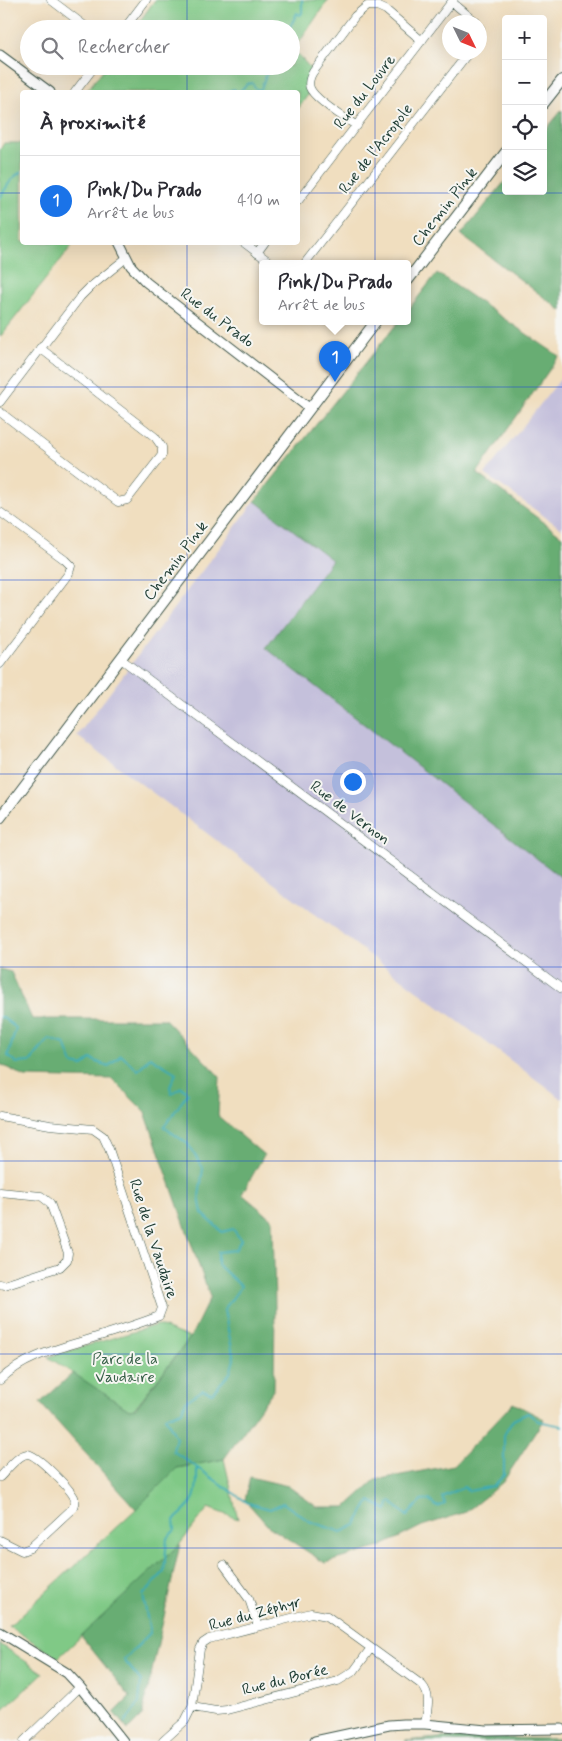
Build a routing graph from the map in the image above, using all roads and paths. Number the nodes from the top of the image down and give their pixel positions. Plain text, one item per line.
1 (51, 0) edge
2 (146, 0) edge
3 (452, 1) edge
4 (468, 15) edge
5 (77, 20) edge
6 (131, 20) edge
7 (422, 41) junction
8 (0, 55) edge
9 (463, 60) edge
10 (20, 70) edge
11 (27, 75) edge
12 (88, 75) edge
13 (562, 80) edge
14 (47, 90) edge
15 (77, 90) edge
16 (547, 99) edge
17 (357, 126) junction
18 (502, 157) edge
19 (300, 198) edge
20 (119, 245) edge
21 (247, 245) edge
22 (263, 245) edge
23 (257, 253) junction
24 (126, 259) junction
25 (267, 260) edge
26 (307, 260) edge
27 (411, 276) edge
28 (373, 325) edge
29 (40, 348) junction
30 (0, 402) edge
31 (309, 408) junction
32 (0, 412) edge
33 (0, 512) edge
34 (121, 659) junction
35 (0, 664) edge
36 (0, 818) edge
37 (562, 989) edge
38 (0, 1116) edge
39 (0, 1192) edge
40 (0, 1284) edge
41 (0, 1380) edge
42 (0, 1477) edge
43 (0, 1540) edge
44 (224, 1566) dead end
45 (258, 1626) junction
46 (0, 1632) edge
47 (372, 1648) junction
48 (80, 1687) junction
49 (192, 1707) junction
50 (425, 1724) junction
51 (562, 1729) edge
52 (24, 1741) edge
53 (123, 1741) edge
54 (163, 1741) edge
55 (315, 1741) edge

1 - 5 street
2 - 6 street
3 - 4 street
3 - 7 street, Rue du Louvre
7 - 17 street, Rue du Louvre
7 - 17 street
8 - 10 street
9 - 26 street, Rue de l'Acropole
11 - 14 street
12 - 15 street
13 - 16 main road
17 - 19 street, Rue du Louvre
18 - 27 main road, Chemin Pink
20 - 24 street, Rue du Prado
21 - 23 street
22 - 23 street
23 - 25 street
24 - 29 street
24 - 31 street, Rue du Prado
28 - 31 main road, Chemin Pink
29 - 30 street
29 - 32 street
31 - 34 main road, Chemin Pink
33 - 35 street
34 - 36 main road, Chemin Pink
34 - 37 street, Rue de Vernon
38 - 41 street, Rue de la Vaudaire
39 - 40 street
42 - 43 street
44 - 45 street
45 - 47 street, Rue du Zéphyr
45 - 49 street, Rue du Zéphyr
46 - 48 street
47 - 49 street, Rue du Borée
47 - 50 street, Rue du Zéphyr
48 - 52 street
48 - 53 street
49 - 54 street, Rue du Zéphyr
50 - 51 street
50 - 55 street

